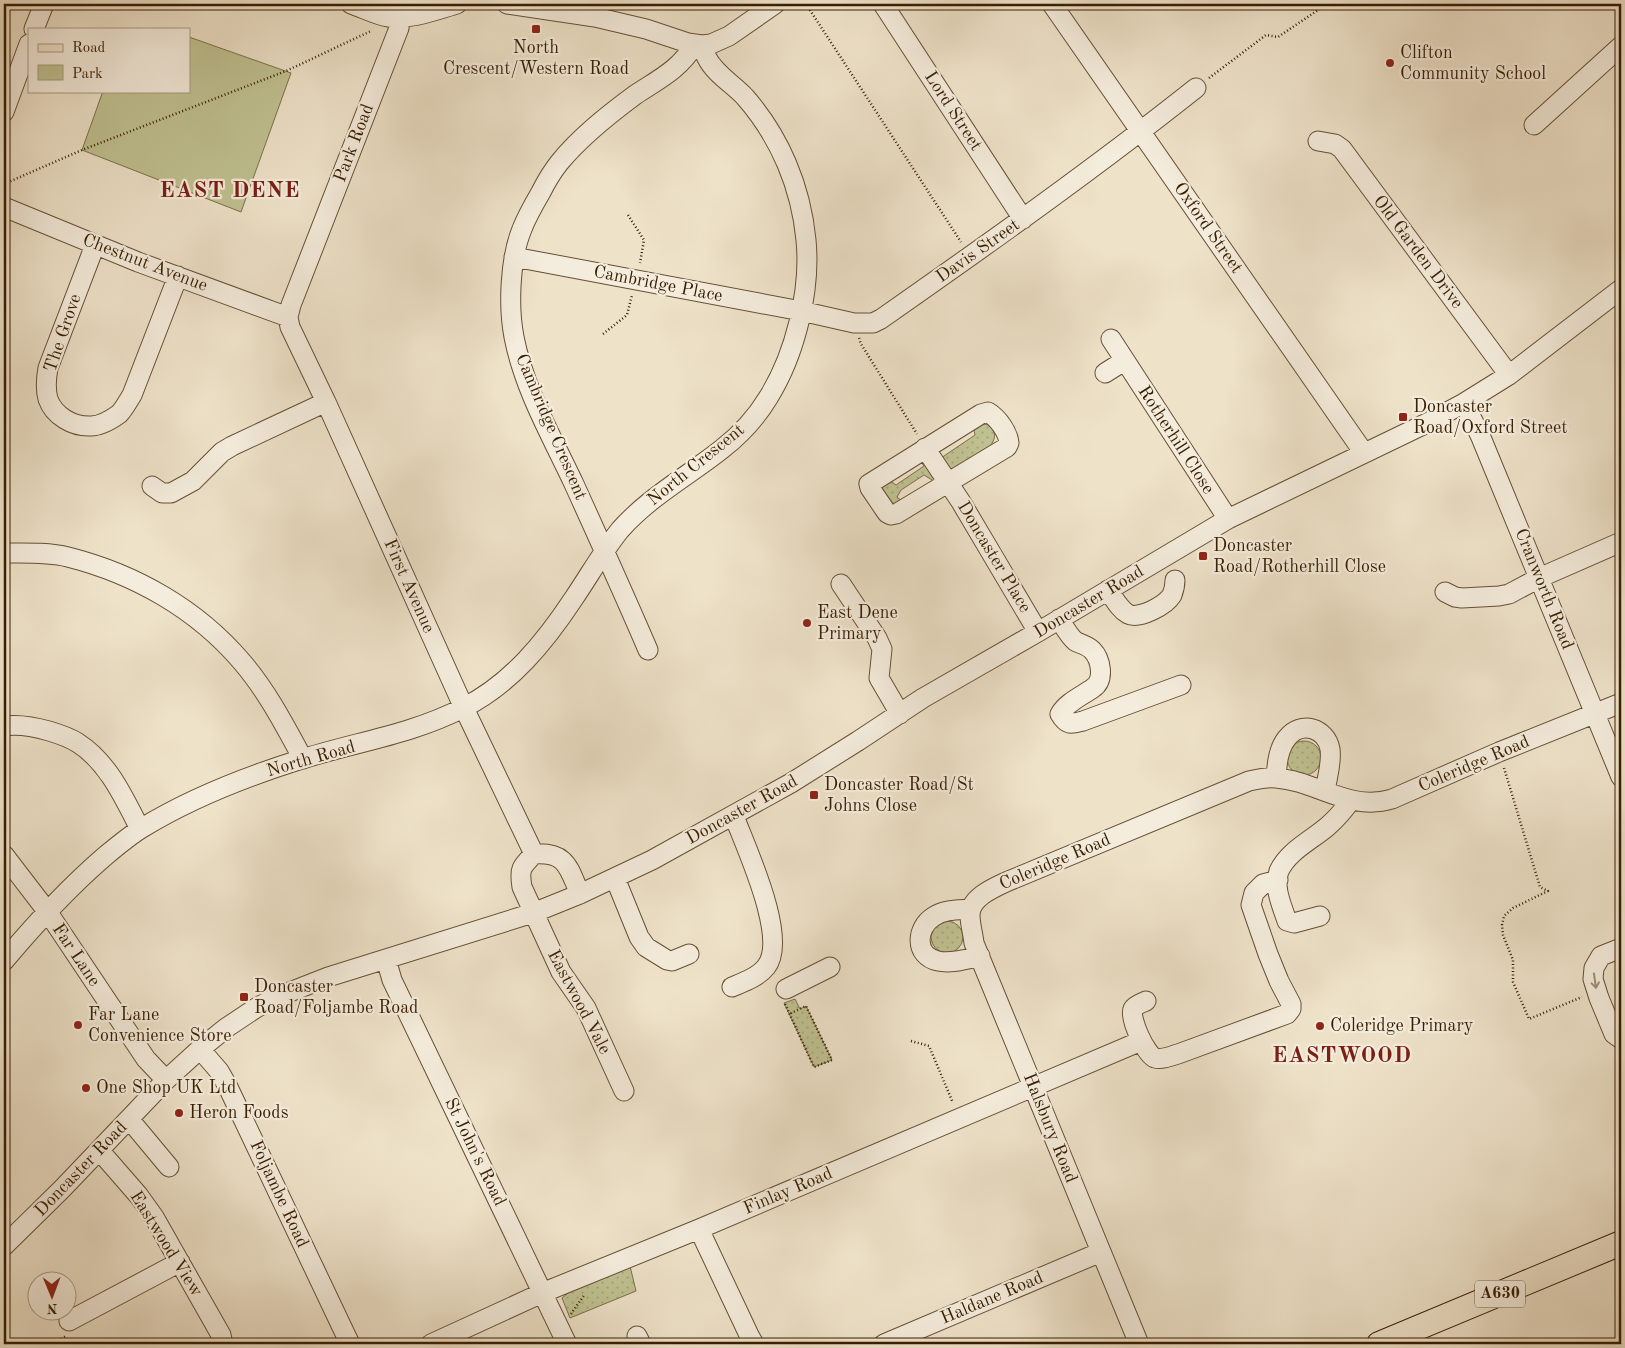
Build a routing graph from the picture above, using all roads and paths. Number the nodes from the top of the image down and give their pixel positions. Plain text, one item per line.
1 (44, 4) edge
2 (351, 4) edge
3 (457, 4) edge
4 (507, 4) edge
5 (776, 4) edge
6 (806, 4) edge
7 (883, 4) edge
8 (1052, 4) edge
9 (1327, 4) edge
10 (530, 5) edge
11 (400, 17) junction
12 (34, 28) edge
13 (374, 30) dead end
14 (699, 45) junction
15 (1621, 46) edge
16 (28, 47) edge
17 (1196, 88) joint
18 (4, 112) edge
19 (1534, 125) dead end
20 (1141, 132) junction
21 (1318, 141) dead end
22 (4, 184) edge
23 (4, 207) edge
24 (1023, 219) junction
25 (95, 245) junction
26 (970, 256) junction
27 (514, 257) junction
28 (178, 276) junction
29 (1621, 289) edge
30 (801, 311) junction
31 (288, 316) junction
32 (854, 323) junction
33 (1111, 339) dead end
34 (1124, 361) junction
35 (1106, 373) dead end
36 (1509, 375) junction
37 (326, 402) junction
38 (1464, 403) junction
39 (925, 448) junction
40 (1364, 453) junction
41 (949, 483) junction
42 (152, 486) dead end
43 (1228, 518) junction
44 (1621, 542) edge
45 (605, 551) junction
46 (4, 552) edge
47 (1539, 578) junction
48 (1175, 580) dead end
49 (841, 584) dead end
50 (1108, 590) junction
51 (1445, 592) dead end
52 (1059, 619) junction
53 (1038, 632) junction
54 (648, 650) dead end
55 (1181, 685) dead end
56 (1621, 703) edge
57 (464, 708) junction
58 (900, 714) junction
59 (1595, 714) junction
60 (4, 726) edge
61 (1500, 752) junction
62 (303, 759) junction
63 (1621, 776) edge
64 (1276, 778) junction
65 (1325, 792) junction
66 (1351, 800) junction
67 (734, 816) junction
68 (140, 829) junction
69 (534, 854) junction
70 (4, 855) edge
71 (615, 878) junction
72 (1278, 880) junction
73 (580, 894) junction
74 (971, 909) junction
75 (47, 911) junction
76 (534, 913) junction
77 (1320, 916) dead end
78 (1621, 948) edge
79 (690, 954) dead end
80 (980, 956) junction
81 (386, 959) junction
82 (4, 960) edge
83 (830, 967) dead end
84 (765, 968) junction
85 (732, 987) dead end
86 (1597, 991) junction
87 (788, 999) junction
88 (1146, 1001) dead end
89 (1621, 1040) edge
90 (912, 1041) dead end
91 (1142, 1041) junction
92 (200, 1049) junction
93 (166, 1080) junction
94 (1033, 1087) junction
95 (624, 1091) dead end
96 (960, 1118) junction
97 (129, 1119) junction
98 (98, 1150) junction
99 (169, 1167) dead end
100 (699, 1229) junction
101 (1621, 1243) edge
102 (4, 1246) edge
103 (1101, 1252) junction
104 (180, 1262) junction
105 (542, 1293) junction
106 (585, 1294) dead end
107 (69, 1321) dead end
108 (563, 1337) edge
109 (223, 1344) edge
110 (350, 1344) edge
111 (431, 1344) edge
112 (754, 1344) edge
113 (884, 1344) edge
114 (1139, 1344) edge
115 (1379, 1344) edge

1 - 12 street
2 - 11 street
3 - 11 street
4 - 10 street
5 - 14 street
6 - 26 path
7 - 24 street, Lord Street
8 - 20 street, Oxford Street
9 - 17 path
10 - 14 street
11 - 31 street, Park Road
13 - 22 path
14 - 27 street, Cambridge Crescent
14 - 30 street, North Crescent
15 - 19 street
16 - 18 street
17 - 20 street, Davis Street
20 - 24 street, Davis Street
20 - 40 street, Oxford Street
21 - 36 street, Old Garden Drive
23 - 25 street, Chestnut Avenue
24 - 26 street, Davis Street
25 - 28 street, Chestnut Avenue
25 - 28 street, The Grove
26 - 32 street, Davis Street
27 - 30 street, Cambridge Place
27 - 45 street, Cambridge Crescent
28 - 31 street, Chestnut Avenue
29 - 36 street, Doncaster Road
30 - 32 street, Davis Street
30 - 45 street, North Crescent
31 - 37 street, First Avenue
32 - 39 path
33 - 34 street, Rotherhill Close
34 - 35 street
34 - 43 street, Rotherhill Close
36 - 38 street, Doncaster Road
37 - 42 street
37 - 57 street, First Avenue
38 - 40 street, Doncaster Road
38 - 47 street, Cranworth Road
39 - 41 street, Doncaster Place
39 - 41 street, Doncaster Place
39 - 41 street, Doncaster Place
40 - 43 street, Doncaster Road
41 - 53 street, Doncaster Place
43 - 50 street, Doncaster Road
44 - 47 street
45 - 54 street, Cambridge Crescent
45 - 57 street, North Road
46 - 62 street
47 - 51 street
47 - 59 street, Cranworth Road
48 - 50 street
49 - 58 street
50 - 52 street, Doncaster Road
52 - 53 street, Doncaster Road
52 - 55 street
53 - 58 street, Doncaster Road
56 - 59 street, Coleridge Road
57 - 62 street, North Road
57 - 69 street, First Avenue
58 - 67 street, Doncaster Road
59 - 61 street, Coleridge Road
59 - 63 street, Cranworth Road
60 - 68 street
61 - 66 street, Coleridge Road
61 - 86 path
62 - 68 street, North Road
64 - 65 street, Coleridge Road
64 - 65 street
64 - 74 street, Coleridge Road
65 - 66 street, Coleridge Road
66 - 72 street
67 - 71 street, Doncaster Road
67 - 84 street
68 - 75 street, North Road
69 - 73 street
69 - 76 street
70 - 75 street, Far Lane
71 - 73 street, Doncaster Road
71 - 79 street
72 - 77 street
72 - 91 street
73 - 76 street, Doncaster Road
74 - 80 street, Halsbury Road
74 - 80 street
75 - 82 street, North Road
75 - 93 street, Far Lane
76 - 81 street, Doncaster Road
76 - 95 street, Eastwood Vale
78 -> 86 street
80 - 94 street, Halsbury Road
81 - 92 street, Doncaster Road
81 - 105 street, St John's Road
83 - 87 street
84 - 85 street
84 - 87 street
86 - 89 street
87 - 87 path
88 - 91 street
90 - 96 path
91 - 94 street, Finlay Road
92 - 93 street, Doncaster Road
92 - 110 street, Foljambe Road
93 - 97 street, Doncaster Road
94 - 96 street, Finlay Road
94 - 103 street, Halsbury Road
96 - 100 street, Finlay Road
97 - 98 street, Doncaster Road
97 - 99 street
98 - 102 street, Doncaster Road
98 - 104 street, Eastwood View
100 - 105 street, Finlay Road
100 - 112 street
101 - 115 main road, A630
103 - 113 street, Haldane Road
103 - 114 street, Halsbury Road
104 - 107 street
104 - 109 street, Eastwood View
105 - 108 street, St John's Road
105 - 111 street, Finlay Road
106 - 108 path

